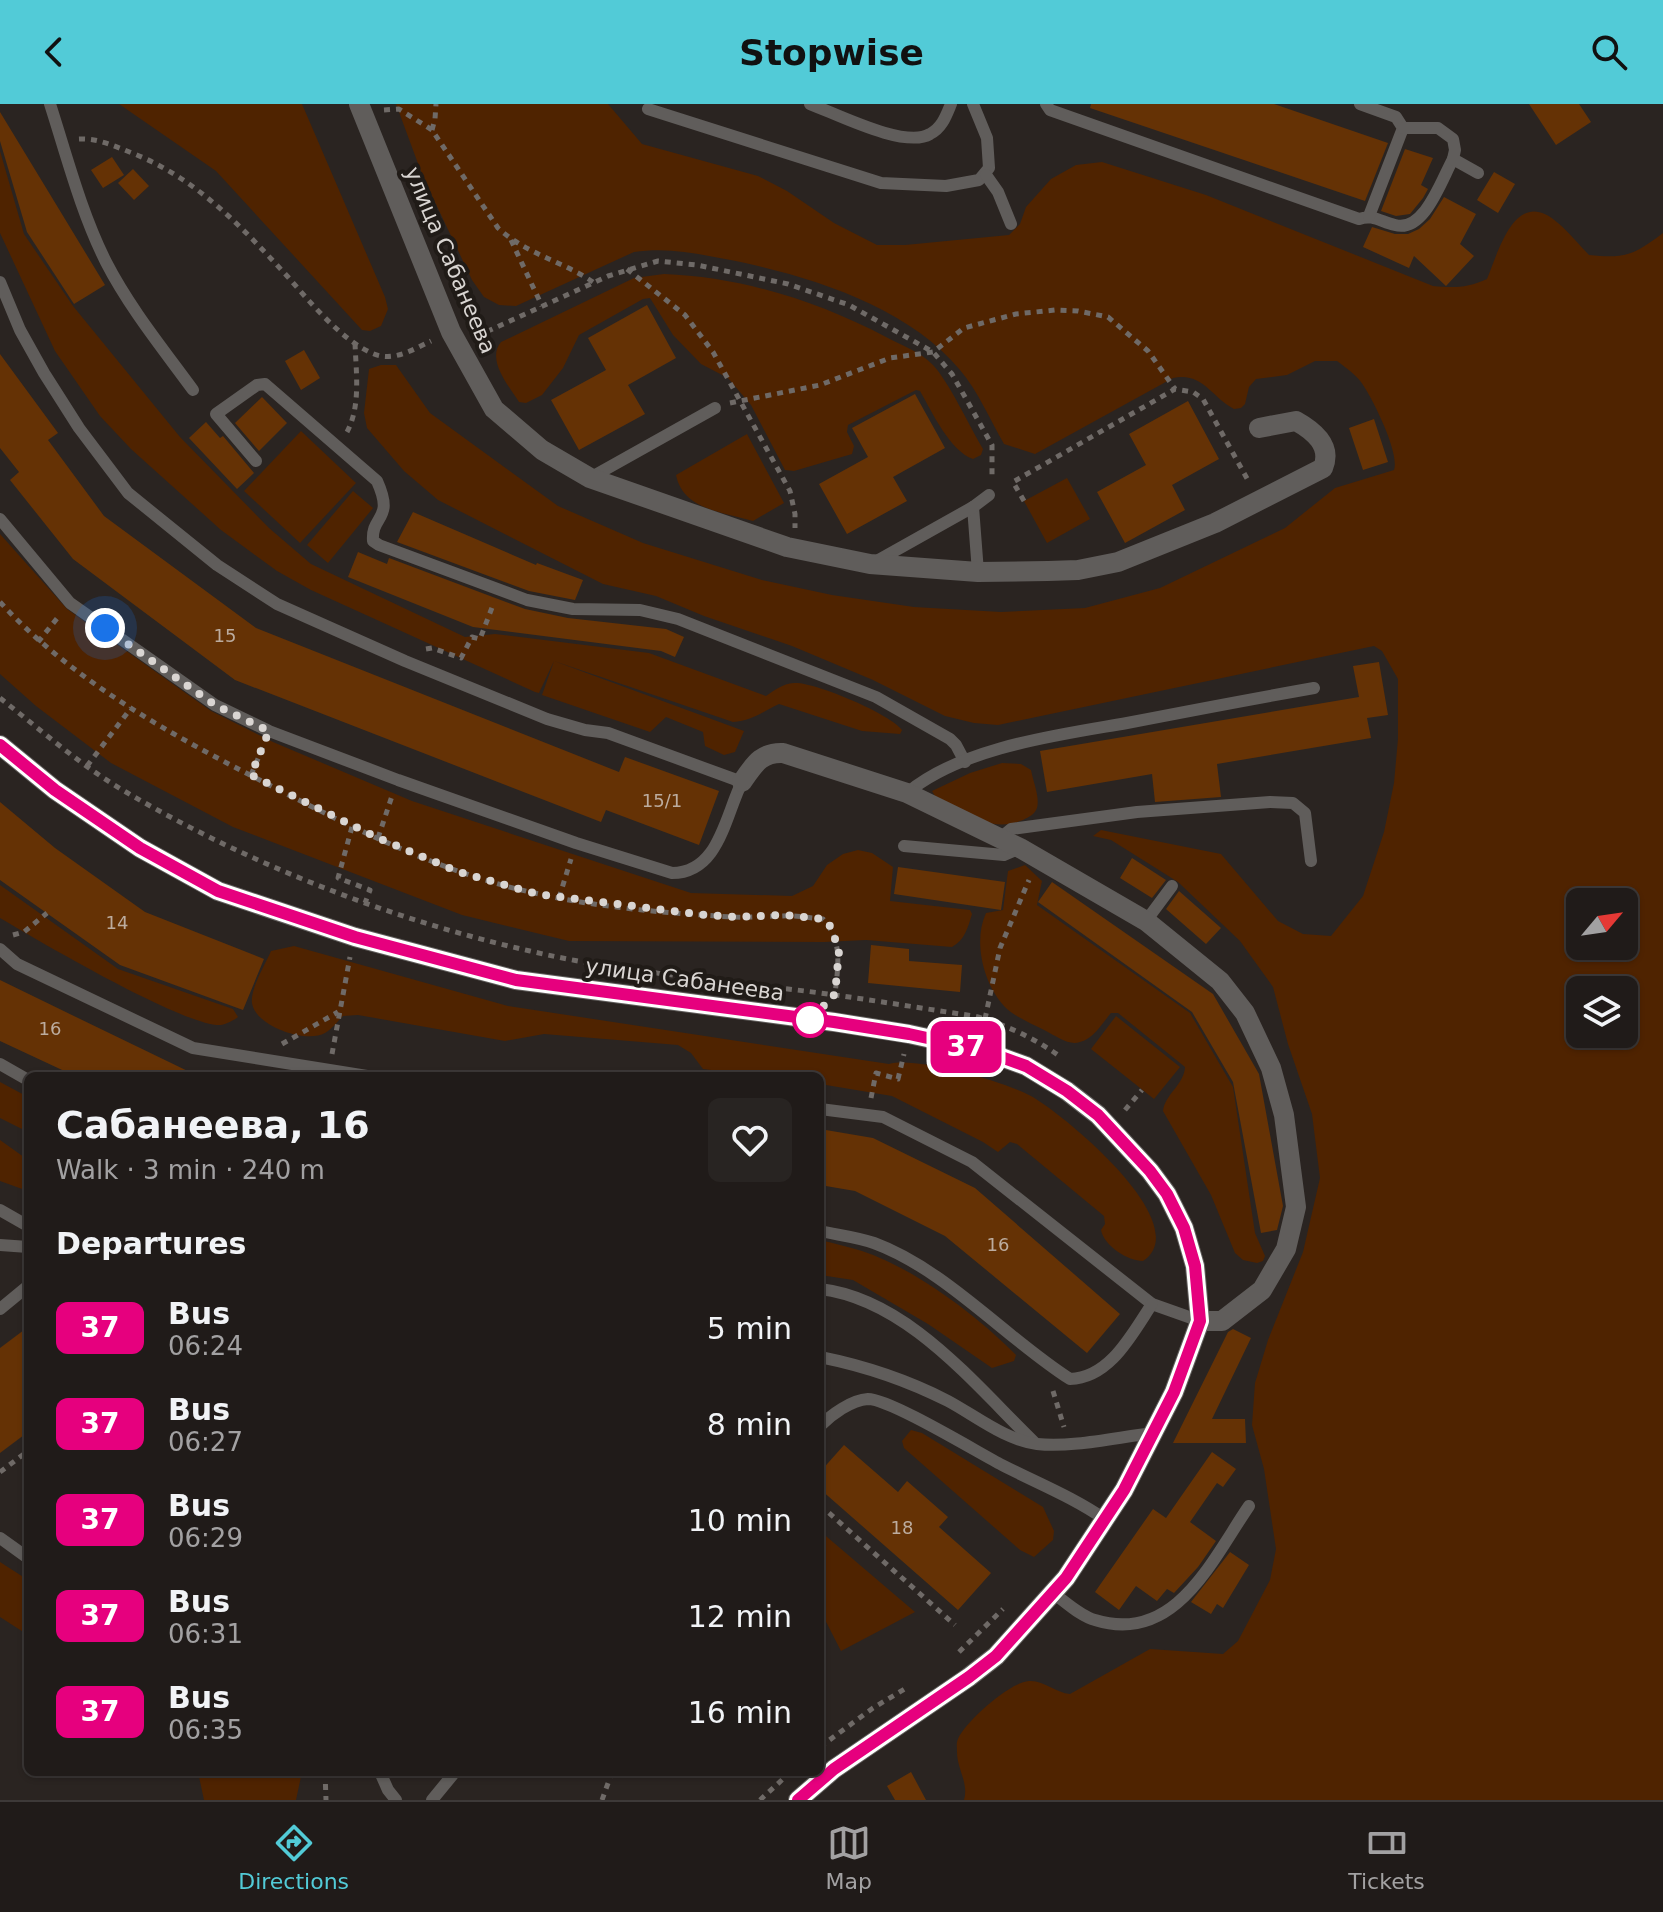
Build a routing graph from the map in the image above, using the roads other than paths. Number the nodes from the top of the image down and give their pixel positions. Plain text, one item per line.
1 (50, 104) edge
2 (359, 104) edge
3 (810, 104) edge
4 (951, 104) edge
5 (973, 104) edge
6 (1046, 104) edge
7 (1360, 104) edge
8 (648, 109) dead end
9 (1403, 128) junction
10 (1453, 159) junction
11 (1478, 173) dead end
12 (986, 175) junction
13 (1369, 216) junction
14 (1011, 224) dead end
15 (0, 282) edge
16 (193, 390) dead end
17 (715, 408) road end
18 (1259, 428) dead end
19 (256, 461) dead end
20 (590, 478) junction
21 (989, 495) road end
22 (973, 507) junction
23 (0, 519) edge
24 (870, 564) junction
25 (978, 572) junction
26 (1314, 688) dead end
27 (0, 745) edge
28 (965, 762) junction
29 (742, 782) junction
30 (907, 793) junction
31 (999, 839) junction
32 (904, 846) dead end
33 (1020, 848) junction
34 (1311, 861) dead end
35 (1172, 886) dead end
36 (1146, 921) junction
37 (0, 949) edge
38 (0, 1064) edge
39 (342, 1072) edge
40 (24, 1078) edge
41 (824, 1109) edge
42 (0, 1210) edge
43 (24, 1224) edge
44 (824, 1232) edge
45 (0, 1245) edge
46 (24, 1247) edge
47 (24, 1289) edge
48 (824, 1290) edge
49 (1152, 1304) junction
50 (0, 1309) edge
51 (1200, 1321) junction
52 (824, 1358) edge
53 (824, 1422) edge
54 (1154, 1433) junction
55 (1036, 1444) junction
56 (1249, 1506) dead end
57 (1106, 1520) junction
58 (0, 1538) edge
59 (24, 1555) edge
60 (1053, 1593) junction
61 (382, 1776) edge
62 (452, 1776) edge
63 (396, 1800) edge
64 (432, 1800) edge
65 (798, 1800) edge

1 - 16 lane
2 - 20 street, улица Сабанеева
3 - 4 lane
5 - 12 lane
6 - 13 lane
7 - 9 lane
8 - 12 lane
9 - 10 lane
9 - 13 lane
10 - 11 lane
10 - 13 lane
12 - 14 lane
15 - 29 lane
17 - 20 lane
18 - 25 street, улица Сабанеева
19 - 28 lane
20 - 24 street, улица Сабанеева
21 - 22 lane
22 - 24 lane
22 - 25 lane
23 - 29 lane
24 - 25 street, улица Сабанеева
26 - 28 lane
27 - 51 street, улица Сабанеева
28 - 30 lane
29 - 30 street
30 - 31 street
31 - 33 street
31 - 34 lane
32 - 33 lane
33 - 36 street
35 - 36 lane
36 - 51 street
37 - 39 lane
38 - 40 lane
41 - 49 lane
42 - 43 lane
44 - 49 lane
45 - 46 lane
47 - 50 lane
48 - 55 lane
49 - 51 lane
51 - 54 street, улица Сабанеева
52 - 55 lane
53 - 57 lane
54 - 55 lane
54 - 57 street, улица Сабанеева
56 - 60 lane
57 - 60 street, улица Сабанеева
58 - 59 lane
60 - 65 street, улица Сабанеева
61 - 63 lane
62 - 64 lane

